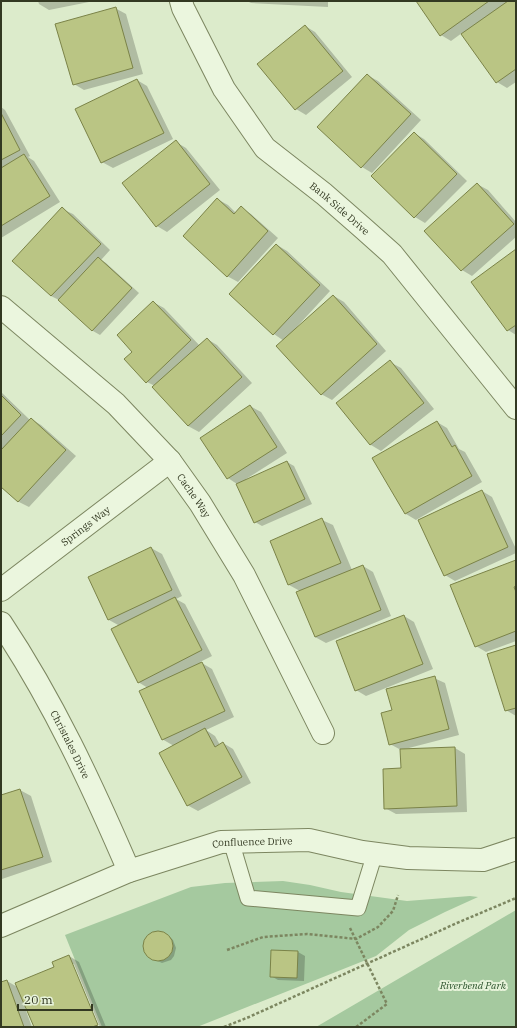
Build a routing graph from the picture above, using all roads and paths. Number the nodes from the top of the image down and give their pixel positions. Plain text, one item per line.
1 (181, 1) edge
2 (1, 307) edge
3 (516, 408) edge
4 (170, 461) junction
5 (1, 590) edge
6 (1, 623) edge
7 (323, 732) dead end
8 (231, 842) junction
9 (516, 849) edge
10 (375, 853) junction
11 (129, 871) junction
12 (398, 895) dead end
13 (516, 898) edge
14 (348, 924) dead end
15 (1, 926) edge
16 (356, 939) junction
17 (227, 950) dead end
18 (368, 963) junction
19 (224, 1027) edge
20 (356, 1027) edge

1 - 3 street, Bank Side Drive
2 - 4 street, Cache Way
4 - 5 street, Springs Way
4 - 7 street, Cache Way
6 - 11 street, Christales Drive
8 - 10 street, Confluence Drive
8 - 10 lane
8 - 11 street, Confluence Drive
9 - 10 street, Confluence Drive
11 - 15 street, Confluence Drive
12 - 16 path
13 - 18 path
14 - 16 path
16 - 17 path
16 - 18 path
18 - 19 path
18 - 20 path

